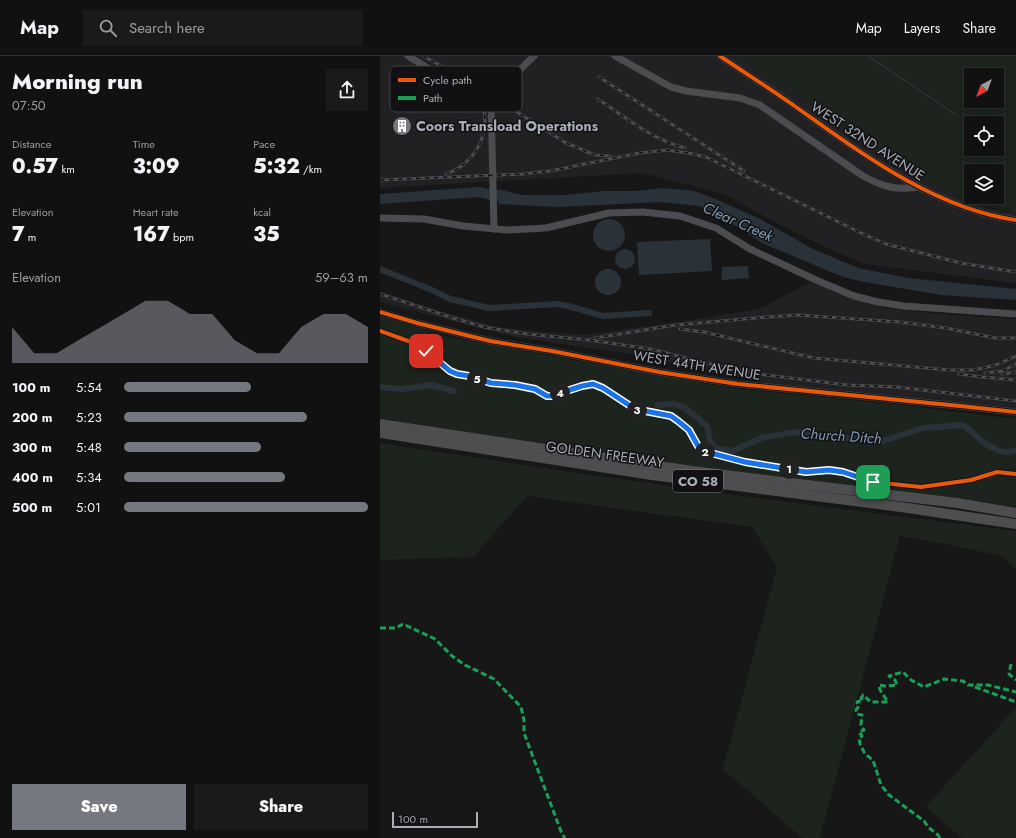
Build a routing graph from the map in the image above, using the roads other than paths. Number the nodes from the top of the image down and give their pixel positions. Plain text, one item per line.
1 (408, 56) edge
2 (534, 56) edge
3 (615, 56) edge
4 (720, 56) edge
5 (424, 66) edge
6 (522, 68) edge
7 (490, 112) edge
8 (918, 187) junction
9 (380, 218) edge
10 (1016, 220) edge
11 (494, 229) junction
12 (380, 312) edge
13 (1016, 314) edge
14 (1016, 412) edge
15 (380, 424) edge
16 (380, 433) edge
17 (1016, 513) edge
18 (1016, 524) edge

1 - 5 street
2 - 6 street
3 - 8 street
4 - 8 street, WEST 32ND AVENUE
7 - 11 street
8 - 10 street, WEST 32ND AVENUE
9 - 11 street
11 - 13 street
12 - 14 street, WEST 44TH AVENUE
15 - 17 highway, GOLDEN FREEWAY / CO 58
16 - 18 highway, GOLDEN FREEWAY / CO 58

